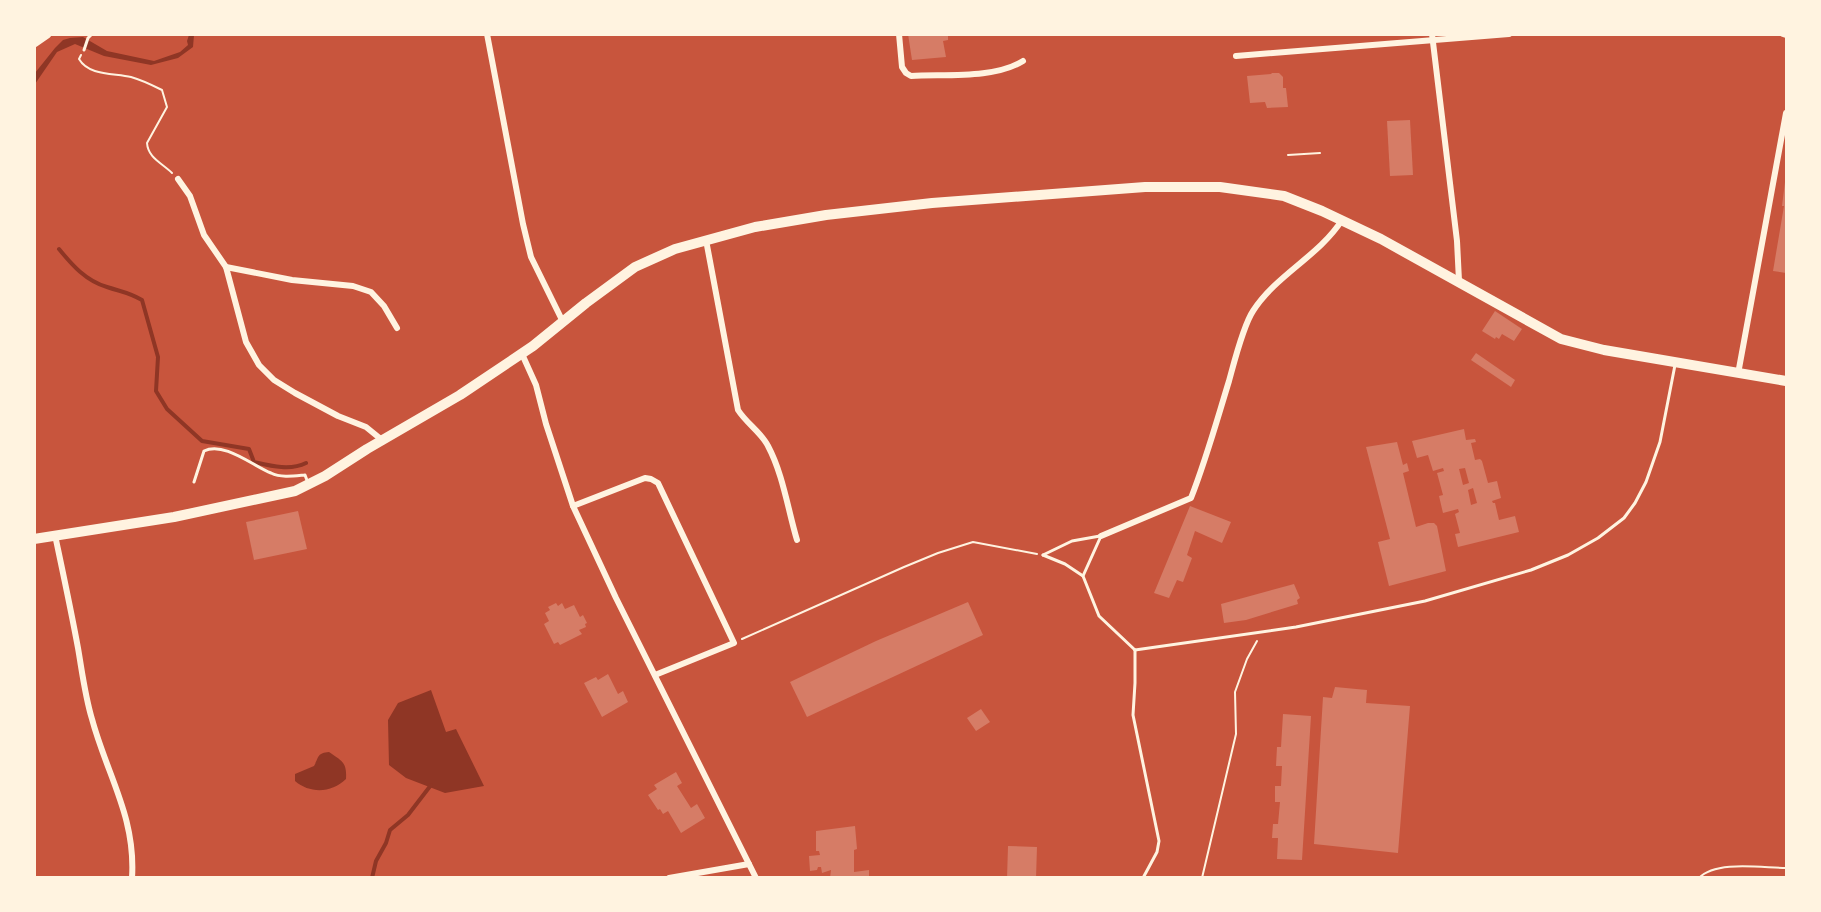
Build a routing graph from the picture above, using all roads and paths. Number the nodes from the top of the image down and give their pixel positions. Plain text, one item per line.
1 (47, 34) edge
2 (487, 34) edge
3 (899, 34) edge
4 (1509, 34) edge
5 (90, 36) edge
6 (1433, 38) edge
7 (34, 43) edge
8 (84, 50) joint
9 (1236, 56) dead end
10 (1023, 61) dead end
11 (1786, 113) edge
12 (1320, 153) dead end
13 (1288, 155) dead end
14 (178, 179) joint
15 (1342, 220) junction
16 (706, 239) junction
17 (226, 267) junction
18 (1459, 281) junction
19 (563, 321) junction
20 (397, 328) dead end
21 (522, 354) junction
22 (1675, 363) junction
23 (1738, 374) junction
24 (1786, 381) edge
25 (382, 440) junction
26 (194, 482) dead end
27 (309, 484) junction
28 (573, 506) junction
29 (55, 535) junction
30 (1101, 536) junction
31 (34, 539) edge
32 (797, 540) dead end
33 (1042, 555) junction
34 (1083, 576) junction
35 (1258, 638) dead end
36 (734, 642) junction
37 (1135, 650) junction
38 (655, 675) junction
39 (749, 864) junction
40 (1786, 868) edge
41 (132, 878) edge
42 (669, 878) edge
43 (756, 878) edge
44 (1143, 878) edge
45 (1202, 878) edge
46 (1699, 878) edge

1 - 7 main road
2 - 19 street
3 - 10 street
4 - 6 street
5 - 8 lane
6 - 9 street
6 - 18 street
8 - 14 path
11 - 23 street
12 - 13 path
14 - 17 street
15 - 16 main road
15 - 18 main road
15 - 30 street
16 - 19 main road
16 - 32 street
17 - 20 street
17 - 25 street
18 - 22 main road
19 - 21 main road
21 - 25 main road
21 - 28 street
22 - 23 main road
22 - 37 lane
23 - 24 main road
25 - 27 main road
26 - 27 lane
27 - 29 main road
28 - 36 street
28 - 38 street
29 - 31 main road
29 - 41 street
30 - 33 lane
30 - 34 lane
33 - 34 lane
33 - 36 path
34 - 37 lane
35 - 45 path
36 - 38 street
37 - 44 lane
38 - 39 street
39 - 42 street
39 - 43 street
40 - 46 path

